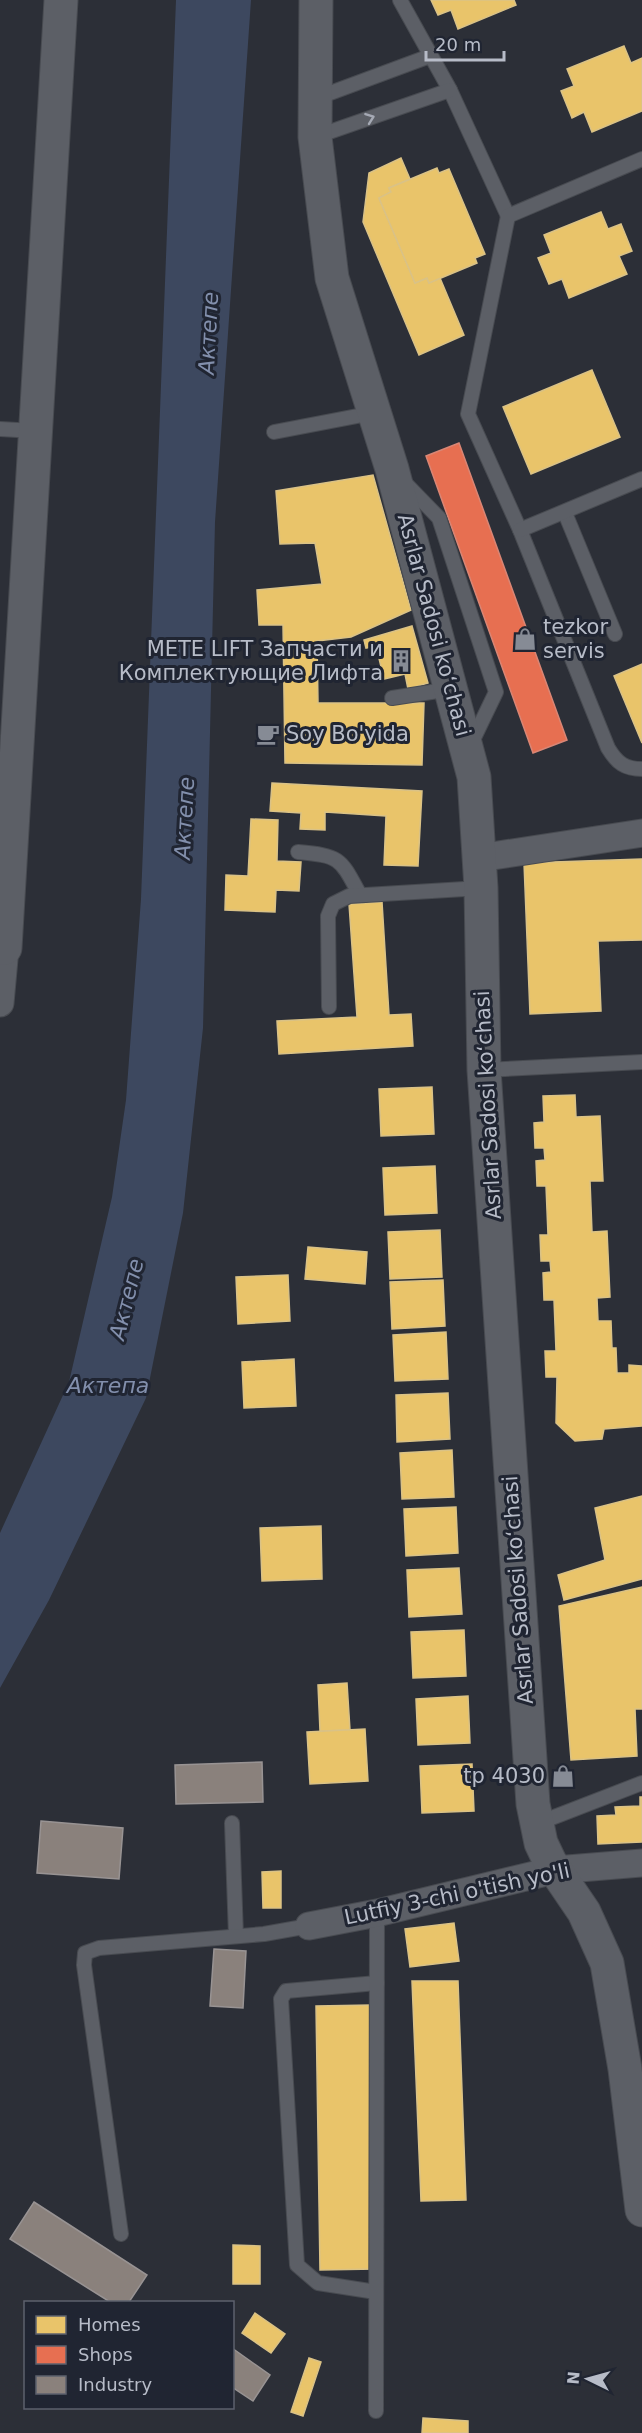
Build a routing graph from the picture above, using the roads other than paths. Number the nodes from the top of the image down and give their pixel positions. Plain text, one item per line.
1 (61, 0) edge
2 (316, 0) edge
3 (400, 0) edge
4 (430, 56) junction
5 (450, 90) junction
6 (314, 99) junction
7 (315, 137) junction
8 (642, 159) edge
9 (508, 216) junction
10 (373, 413) junction
11 (0, 429) edge
12 (35, 431) junction
13 (274, 432) dead end
14 (392, 470) junction
15 (642, 479) edge
16 (565, 513) junction
17 (520, 530) junction
18 (615, 634) dead end
19 (451, 689) junction
20 (392, 698) dead end
21 (8, 748) edge
22 (468, 750) junction
23 (642, 769) edge
24 (642, 833) edge
25 (298, 852) dead end
26 (480, 873) junction
27 (360, 895) junction
28 (2, 948) edge
29 (0, 1003) edge
30 (329, 1007) dead end
31 (642, 1062) edge
32 (484, 1070) junction
33 (642, 1783) edge
34 (232, 1823) dead end
35 (536, 1824) junction
36 (642, 1863) edge
37 (555, 1870) junction
38 (377, 1913) junction
39 (309, 1926) joint
40 (236, 1936) junction
41 (377, 1983) junction
42 (642, 2209) edge
43 (121, 2234) dead end
44 (376, 2292) junction
45 (376, 2411) dead end

1 - 12 street
2 - 6 street, Asrlar Sadosi ko‘chasi
3 - 4 lane
4 - 5 lane
4 - 6 lane
7 -> 5 lane
5 - 9 lane
6 - 7 street, Asrlar Sadosi ko‘chasi
7 - 10 street, Asrlar Sadosi ko‘chasi
8 - 9 lane
9 - 17 lane
10 - 13 lane
10 - 14 street, Asrlar Sadosi ko‘chasi
11 - 12 lane
12 - 21 street
14 - 19 street, Asrlar Sadosi ko‘chasi
14 - 22 lane
15 - 16 lane
16 - 17 lane
16 - 18 lane
17 - 23 lane
19 - 20 lane
19 - 22 street, Asrlar Sadosi ko‘chasi
21 - 28 street
22 - 26 street, Asrlar Sadosi ko‘chasi
24 - 26 street
25 - 27 lane
26 - 27 lane
26 - 32 street, Asrlar Sadosi ko‘chasi
27 - 30 lane
28 - 29 street
31 - 32 lane
32 - 35 street, Asrlar Sadosi ko‘chasi
33 - 35 lane
34 - 40 lane
35 - 37 street, Asrlar Sadosi ko‘chasi
36 - 37 street, Lutfiy 3-chi o'tish yo'li
37 - 38 street, Lutfiy 3-chi o'tish yo'li
37 - 42 street, Asrlar Sadosi ko‘chasi
38 - 39 street, Lutfiy 3-chi o'tish yo'li
38 - 41 lane
39 - 40 lane
40 - 43 lane
41 - 44 lane
41 - 44 lane
44 - 45 lane

